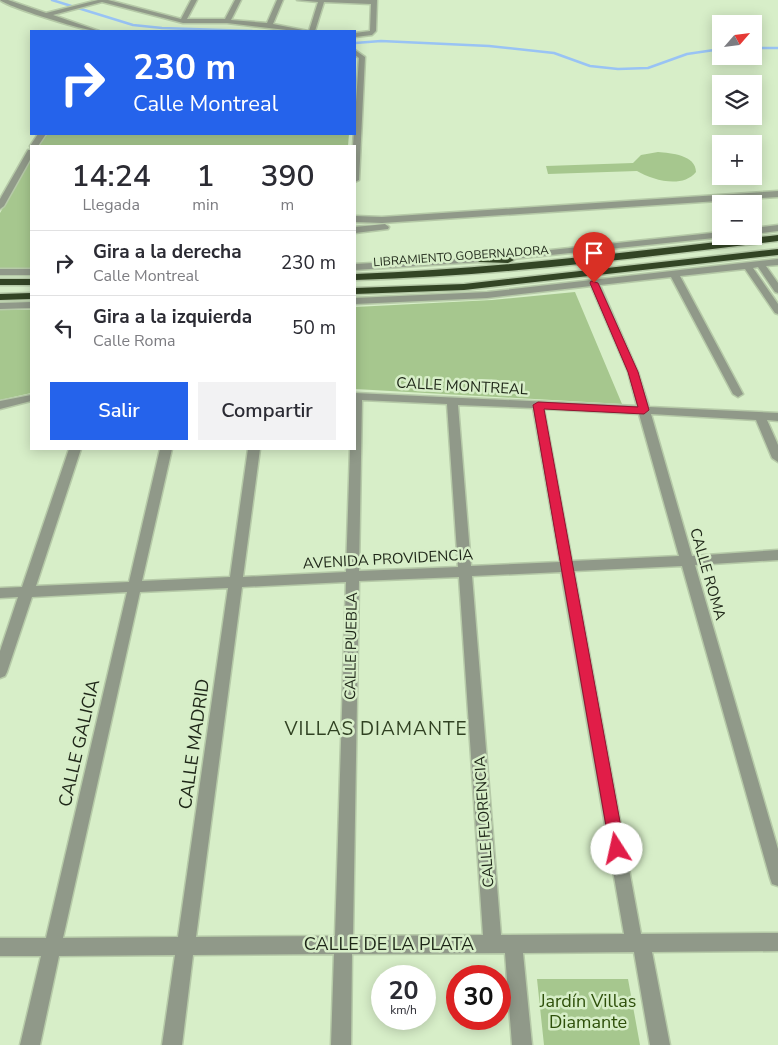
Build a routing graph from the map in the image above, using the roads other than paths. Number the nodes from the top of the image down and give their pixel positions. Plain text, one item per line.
1 (2, 0) edge
2 (105, 0) edge
3 (194, 0) edge
4 (238, 0) edge
5 (280, 0) edge
6 (300, 0) edge
7 (322, 0) edge
8 (374, 1) edge
9 (44, 15) junction
10 (184, 21) junction
11 (228, 21) junction
12 (269, 25) junction
13 (93, 30) edge
14 (299, 30) edge
15 (312, 30) edge
16 (356, 35) edge
17 (356, 53) edge
18 (357, 104) edge
19 (356, 145) edge
20 (28, 164) edge
21 (778, 194) edge
22 (762, 196) edge
23 (778, 201) edge
24 (712, 202) edge
25 (762, 202) edge
26 (0, 206) edge
27 (565, 212) junction
28 (356, 219) edge
29 (778, 228) edge
30 (356, 230) edge
31 (762, 230) edge
32 (712, 236) edge
33 (778, 238) edge
34 (778, 252) edge
35 (612, 257) junction
36 (484, 260) junction
37 (778, 262) edge
38 (760, 264) junction
39 (747, 265) junction
40 (356, 267) edge
41 (0, 272) edge
42 (30, 272) edge
43 (674, 274) junction
44 (356, 277) edge
45 (0, 282) edge
46 (30, 282) edge
47 (594, 283) junction
48 (356, 291) edge
49 (778, 292) edge
50 (767, 295) junction
51 (30, 296) edge
52 (0, 297) edge
53 (356, 301) edge
54 (0, 306) edge
55 (30, 306) edge
56 (778, 311) edge
57 (738, 394) dead end
58 (356, 396) edge
59 (30, 398) edge
60 (452, 401) junction
61 (538, 405) junction
62 (0, 406) edge
63 (644, 410) junction
64 (760, 416) junction
65 (778, 417) edge
66 (75, 450) edge
67 (166, 450) edge
68 (254, 450) edge
69 (355, 450) edge
70 (778, 458) edge
71 (778, 555) edge
72 (687, 562) junction
73 (567, 567) junction
74 (465, 572) junction
75 (353, 577) junction
76 (236, 582) junction
77 (134, 587) junction
78 (27, 592) junction
79 (0, 593) edge
80 (0, 672) edge
81 (778, 878) edge
82 (778, 942) edge
83 (513, 943) junction
84 (637, 943) junction
85 (344, 944) junction
86 (493, 944) junction
87 (186, 945) junction
88 (0, 946) edge
89 (52, 946) junction
90 (30, 1045) edge
91 (172, 1045) edge
92 (341, 1045) edge
93 (522, 1045) edge
94 (660, 1045) edge

1 - 9 street
2 - 9 street
2 - 10 street
3 - 10 street
4 - 11 street
5 - 12 street
6 - 7 street
7 - 8 street
7 - 15 street
8 - 16 street
9 - 13 street
10 - 11 street
11 - 12 street
12 - 14 street
17 - 18 street
18 - 19 street
20 - 26 street
21 - 22 street
23 - 25 street
24 - 27 street
27 - 28 street
27 - 30 street
29 - 31 street
32 - 36 street
33 - 35 highway, LIBRAMIENTO GOBERNADORA
34 - 48 highway, LIBRAMIENTO GOBERNADORA
35 - 36 highway
35 - 44 highway, LIBRAMIENTO GOBERNADORA
36 - 40 street
37 - 38 street
38 - 39 street
38 - 49 street
39 - 43 street
39 - 50 street
41 - 42 street
43 - 47 street
43 - 57 street
45 - 46 highway
47 - 53 street
47 - 63 street, CALLE ROMA
49 - 50 street
50 - 56 street
51 - 52 highway
54 - 55 street
58 - 60 street, CALLE MONTREAL
59 - 62 street
60 - 61 street, CALLE MONTREAL
60 - 74 street, CALLE FLORENCIA
61 - 63 street, CALLE MONTREAL
61 - 73 street
63 - 64 street, CALLE MONTREAL
63 - 72 street, CALLE ROMA
64 - 65 street, CALLE MONTREAL
64 - 70 street
66 - 78 street
67 - 77 street, CALLE GALICIA
68 - 76 street, CALLE MADRID
69 - 75 street, CALLE PUEBLA
71 - 72 street, AVENIDA PROVIDENCIA
72 - 73 street, AVENIDA PROVIDENCIA
72 - 81 street, CALLE ROMA
73 - 74 street, AVENIDA PROVIDENCIA
73 - 84 street
74 - 75 street, AVENIDA PROVIDENCIA
74 - 86 street, CALLE FLORENCIA
75 - 76 street, AVENIDA PROVIDENCIA
75 - 85 street, CALLE PUEBLA
76 - 77 street, AVENIDA PROVIDENCIA
76 - 87 street, CALLE MADRID
77 - 78 street, AVENIDA PROVIDENCIA
77 - 89 street, CALLE GALICIA
78 - 79 street, AVENIDA PROVIDENCIA
78 - 80 street
82 - 84 street, CALLE DE LA PLATA
83 - 84 street, CALLE DE LA PLATA
83 - 86 street, CALLE DE LA PLATA
83 - 93 street
84 - 94 street
85 - 86 street, CALLE DE LA PLATA
85 - 87 street, CALLE DE LA PLATA
85 - 92 street, CALLE PUEBLA
87 - 89 street, CALLE DE LA PLATA
87 - 91 street, CALLE MADRID
88 - 89 street, CALLE DE LA PLATA
89 - 90 street, CALLE GALICIA

